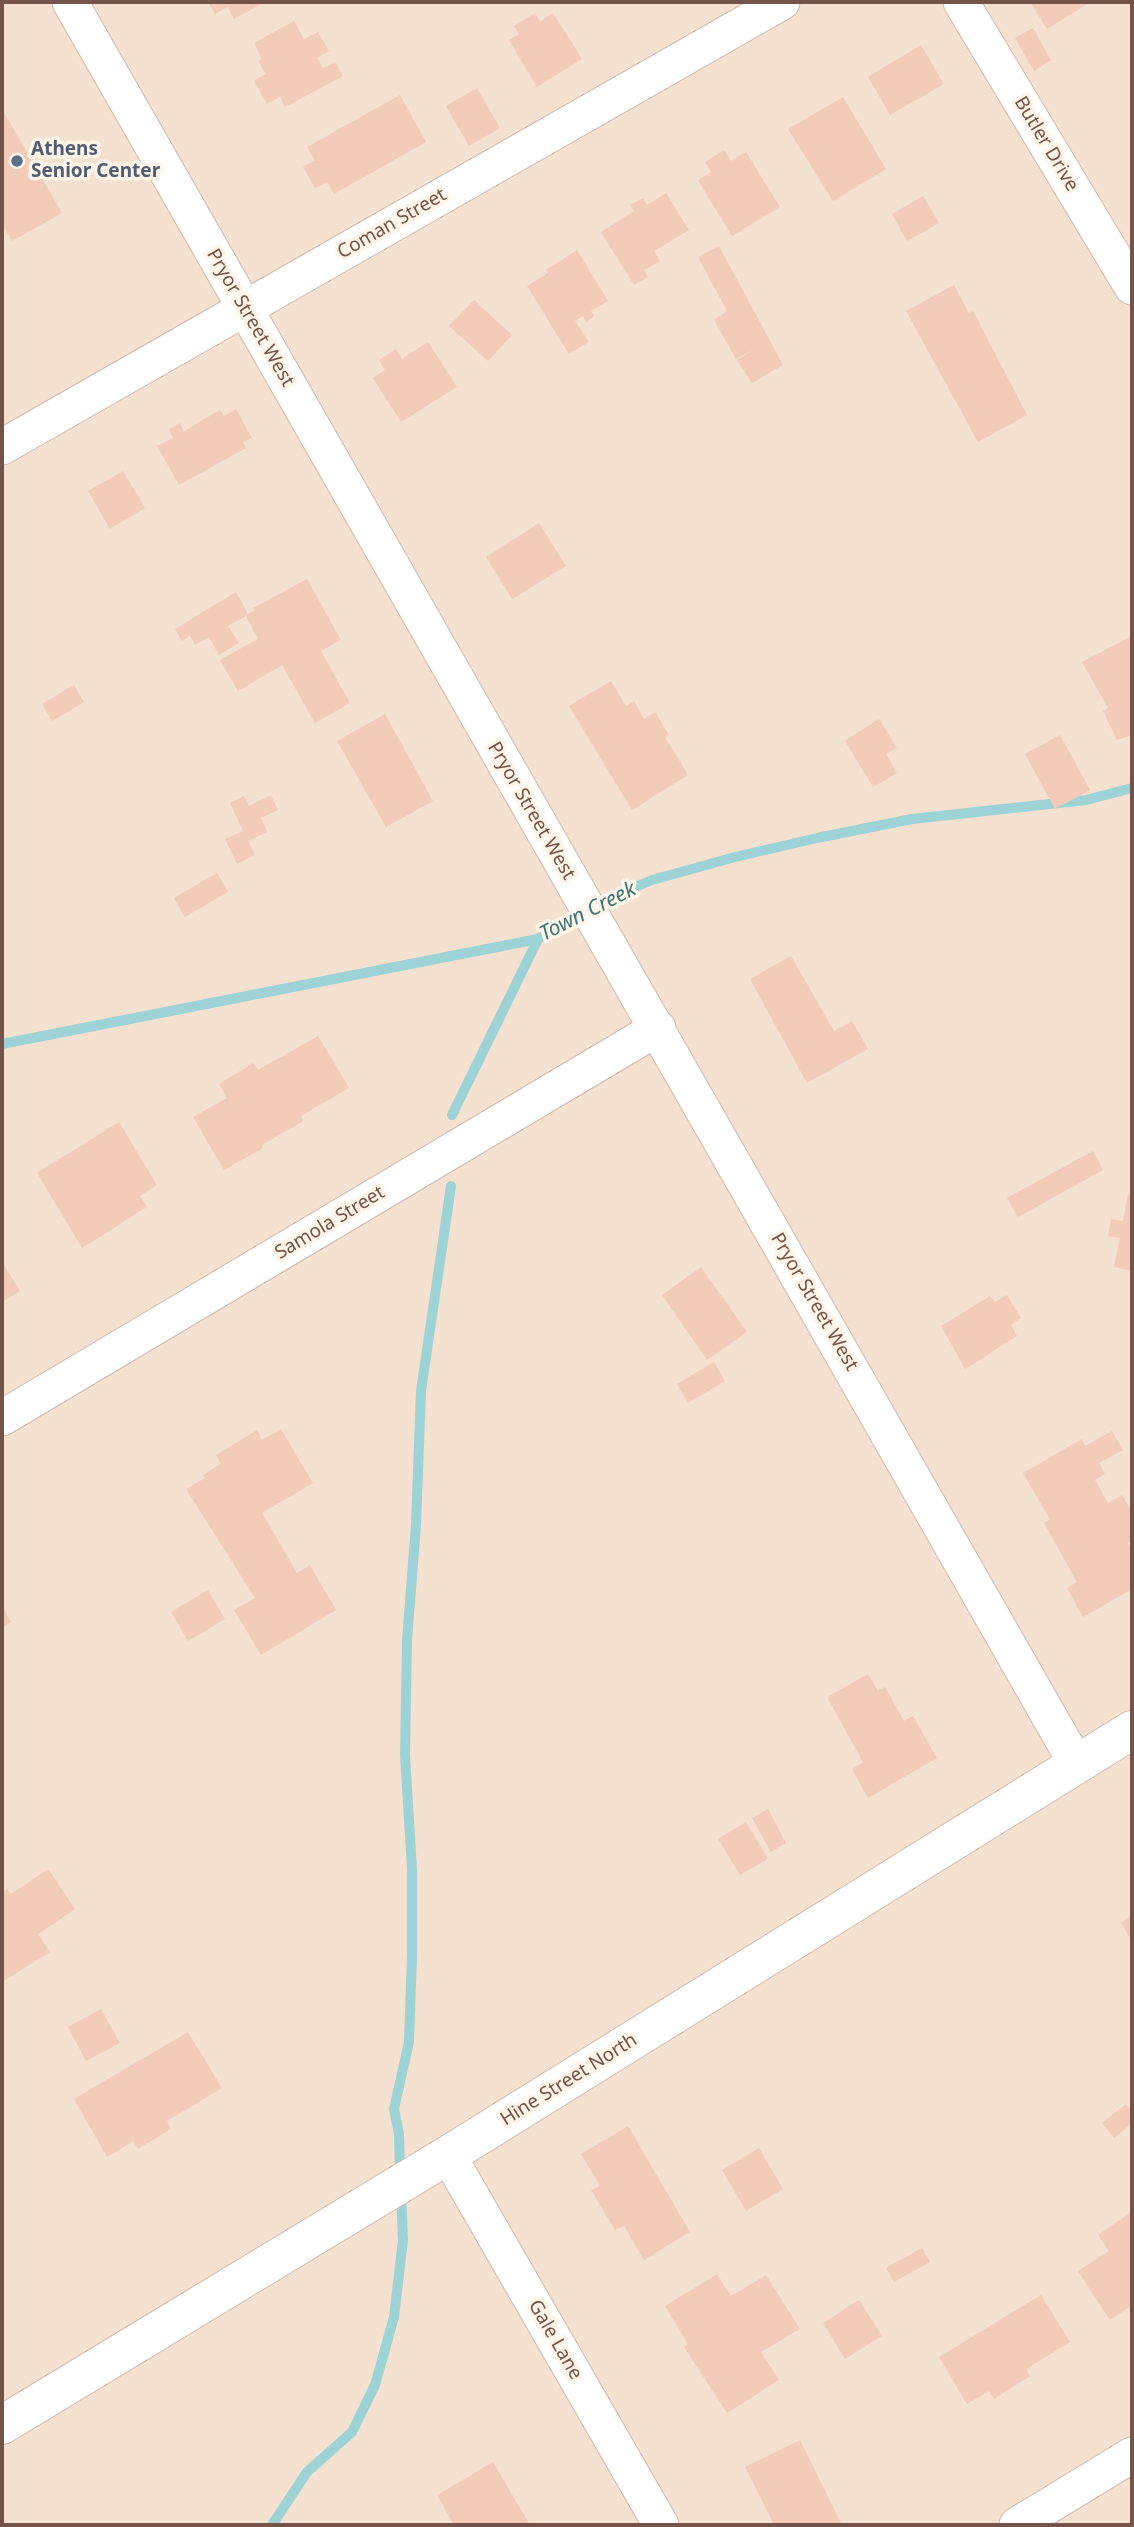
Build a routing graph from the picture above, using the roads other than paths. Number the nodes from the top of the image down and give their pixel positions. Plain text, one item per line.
1 (69, 2) edge
2 (782, 2) edge
3 (961, 2) edge
4 (1132, 287) edge
5 (244, 308) junction
6 (2, 447) edge
7 (657, 1028) junction
8 (2, 1418) edge
9 (1132, 1730) edge
10 (1077, 1765) junction
11 (449, 2155) junction
12 (2, 2425) edge
13 (1130, 2461) edge
14 (661, 2525) edge
15 (1017, 2525) edge

1 - 5 street, Pryor Street West
2 - 5 street, Coman Street
3 - 4 street, Butler Drive
5 - 6 street, Coman Street
5 - 7 street, Pryor Street West
7 - 8 street, Samola Street
7 - 10 street, Pryor Street West
9 - 10 street, Hine Street North
10 - 11 street, Hine Street North
11 - 12 street, Hine Street North
11 - 14 street, Gale Lane
13 - 15 street

